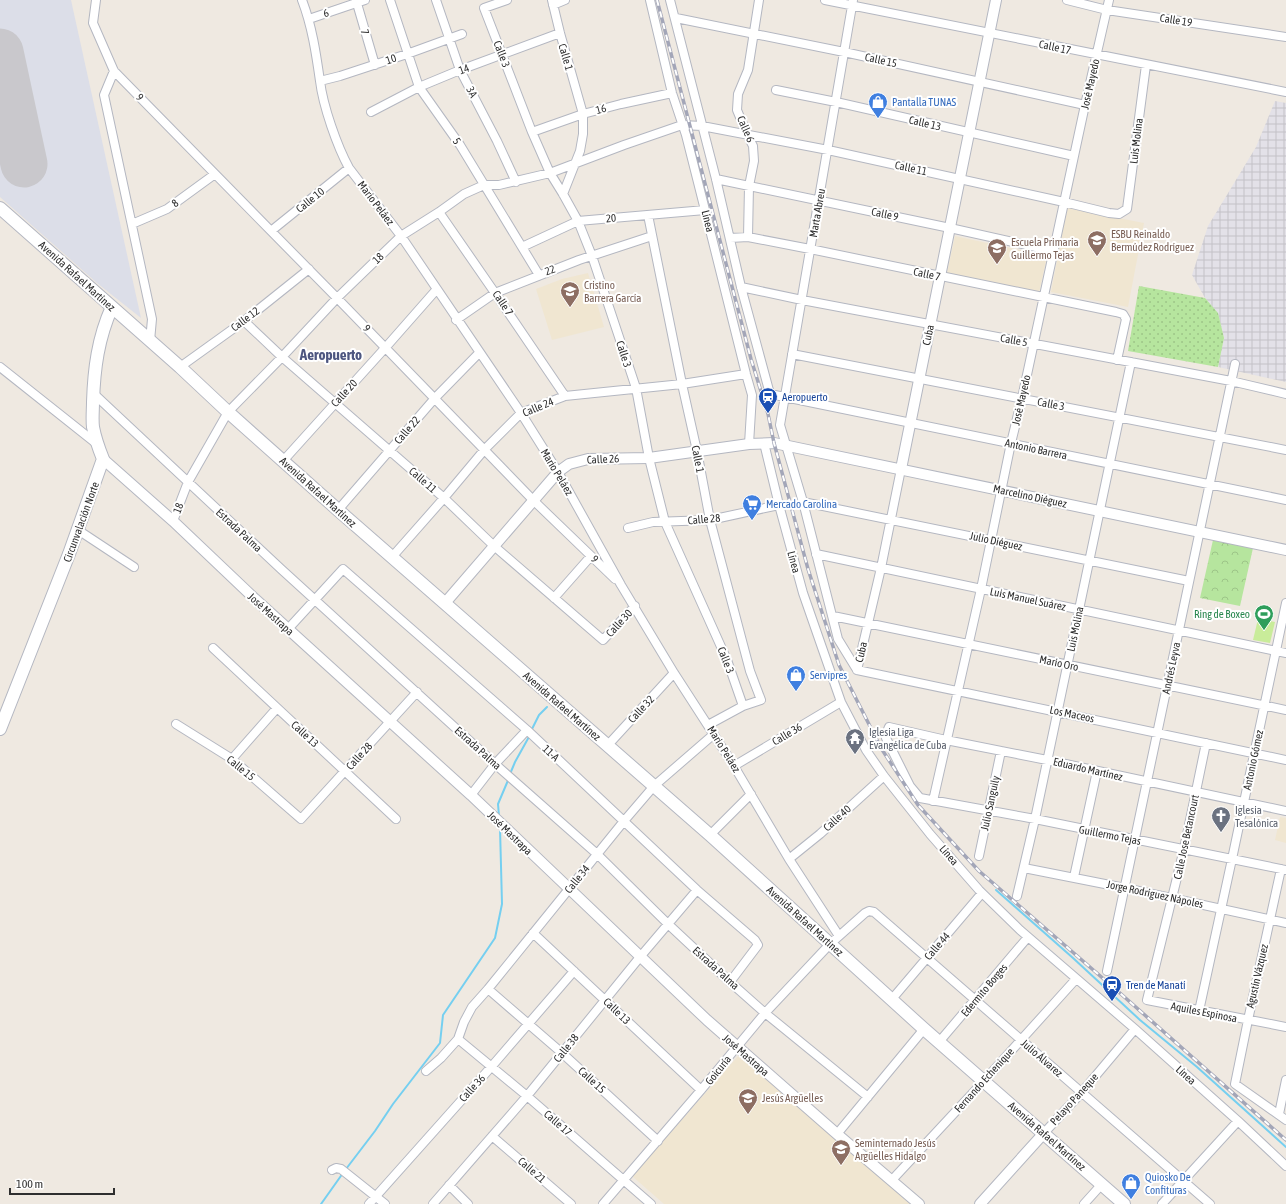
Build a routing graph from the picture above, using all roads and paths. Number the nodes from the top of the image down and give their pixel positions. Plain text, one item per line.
1 (96, 0) edge
2 (302, 0) edge
3 (390, 0) edge
4 (436, 0) edge
5 (507, 0) edge
6 (566, 0) edge
7 (650, 0) edge
8 (670, 0) edge
9 (759, 0) edge
10 (825, 0) edge
11 (996, 0) edge
12 (1067, 0) edge
13 (1109, 0) edge
14 (360, 1) edge
15 (552, 3) edge
16 (853, 3) edge
17 (1107, 10) junction
18 (676, 18) junction
19 (309, 19) junction
20 (560, 33) junction
21 (989, 33) junction
22 (462, 34) dead end
23 (754, 34) junction
24 (1286, 37) edge
25 (449, 39) junction
26 (844, 52) junction
27 (407, 54) junction
28 (503, 55) junction
29 (1096, 55) junction
30 (375, 65) junction
31 (1146, 65) junction
32 (460, 70) junction
33 (114, 71) junction
34 (320, 81) junction
35 (979, 81) junction
36 (419, 87) junction
37 (776, 90) dead end
38 (1286, 92) edge
39 (672, 94) junction
40 (836, 102) junction
41 (1085, 105) junction
42 (371, 112) dead end
43 (583, 114) junction
44 (682, 125) junction
45 (702, 126) junction
46 (532, 132) junction
47 (969, 133) junction
48 (747, 134) junction
49 (828, 150) junction
50 (1074, 156) junction
51 (577, 162) junction
52 (349, 168) junction
53 (550, 173) junction
54 (215, 174) junction
55 (716, 179) junction
56 (960, 179) junction
57 (516, 182) junction
58 (484, 185) junction
59 (749, 186) junction
60 (563, 194) junction
61 (819, 200) junction
62 (1064, 202) junction
63 (0, 208) edge
64 (705, 210) junction
65 (439, 212) junction
66 (1119, 214) joint
67 (648, 215) junction
68 (578, 221) junction
69 (132, 224) junction
70 (950, 228) junction
71 (271, 231) junction
72 (400, 236) junction
73 (652, 236) junction
74 (748, 237) junction
75 (730, 238) junction
76 (522, 247) junction
77 (810, 249) junction
78 (1054, 251) junction
79 (592, 256) junction
80 (309, 269) junction
81 (539, 274) junction
82 (940, 277) junction
83 (741, 287) junction
84 (437, 289) junction
85 (495, 292) junction
86 (337, 298) junction
87 (1043, 298) junction
88 (802, 300) junction
89 (112, 307) junction
90 (456, 320) junction
91 (244, 321) junction
92 (930, 325) junction
93 (150, 341) junction
94 (1034, 343) junction
95 (386, 347) junction
96 (479, 352) junction
97 (792, 354) junction
98 (282, 357) junction
99 (1117, 360) junction
100 (1131, 362) junction
101 (1235, 364) dead end
102 (0, 367) edge
103 (180, 367) junction
104 (746, 374) junction
105 (919, 378) junction
106 (1231, 381) junction
107 (682, 384) junction
108 (636, 388) junction
109 (93, 393) junction
110 (1286, 394) edge
111 (565, 396) junction
112 (785, 397) junction
113 (435, 398) junction
114 (1022, 398) junction
115 (335, 402) junction
116 (228, 412) junction
117 (521, 414) junction
118 (1120, 418) junction
119 (910, 423) junction
120 (1219, 437) junction
121 (769, 443) junction
122 (1011, 443) junction
123 (98, 444) junction
124 (749, 444) junction
125 (786, 446) junction
126 (485, 449) junction
127 (1286, 450) edge
128 (390, 451) junction
129 (697, 451) junction
130 (649, 458) junction
131 (103, 459) junction
132 (283, 461) junction
133 (1110, 464) junction
134 (901, 469) junction
135 (558, 472) junction
136 (188, 482) junction
137 (1209, 484) junction
138 (1001, 490) junction
139 (444, 498) junction
140 (533, 500) junction
141 (1286, 500) edge
142 (803, 502) junction
143 (779, 505) junction
144 (338, 510) junction
145 (1100, 511) junction
146 (710, 520) junction
147 (891, 520) junction
148 (173, 521) junction
149 (665, 522) junction
150 (628, 528) dead end
151 (78, 530) junction
152 (1199, 532) junction
153 (991, 540) junction
154 (494, 546) junction
155 (1286, 550) edge
156 (816, 554) junction
157 (590, 556) junction
158 (392, 557) junction
159 (1089, 561) junction
160 (134, 567) dead end
161 (881, 568) junction
162 (1189, 581) junction
163 (621, 585) junction
164 (981, 589) junction
165 (554, 598) junction
166 (314, 600) junction
167 (445, 603) junction
168 (1286, 603) edge
169 (634, 606) junction
170 (1079, 610) junction
171 (833, 616) junction
172 (868, 623) junction
173 (288, 629) junction
174 (1178, 630) junction
175 (603, 640) joint
176 (969, 644) junction
177 (213, 648) dead end
178 (1276, 651) junction
179 (1286, 653) edge
180 (1068, 664) junction
181 (857, 670) junction
182 (674, 673) junction
183 (1167, 685) junction
184 (958, 690) junction
185 (417, 692) junction
186 (841, 702) junction
187 (1264, 705) junction
188 (743, 706) junction
189 (277, 708) junction
190 (1286, 710) edge
191 (1058, 711) junction
192 (390, 722) junction
193 (176, 724) dead end
194 (708, 725) junction
195 (0, 729) edge
196 (527, 730) junction
197 (1157, 732) junction
198 (714, 734) junction
199 (946, 740) junction
200 (1206, 743) junction
201 (607, 746) junction
202 (1001, 751) junction
203 (1254, 753) junction
204 (232, 759) junction
205 (1047, 760) junction
206 (1286, 760) edge
207 (496, 764) junction
208 (734, 766) junction
209 (345, 771) junction
210 (1097, 771) junction
211 (884, 776) junction
212 (1147, 782) junction
213 (654, 786) junction
214 (1196, 792) junction
215 (751, 794) junction
216 (471, 795) junction
217 (934, 801) junction
218 (1244, 802) junction
219 (988, 811) junction
220 (1286, 811) edge
221 (301, 819) joint
222 (396, 819) dead end
223 (1035, 819) junction
224 (624, 821) junction
225 (1084, 830) junction
226 (710, 835) junction
227 (1134, 840) junction
228 (1184, 849) junction
229 (596, 854) junction
230 (979, 856) dead end
231 (789, 859) junction
232 (1232, 859) junction
233 (1024, 868) junction
234 (1283, 870) edge
235 (1074, 877) junction
236 (1124, 888) junction
237 (569, 889) junction
238 (697, 890) junction
239 (982, 893) junction
240 (1017, 896) dead end
241 (1173, 898) junction
242 (1221, 909) junction
243 (874, 912) joint
244 (1270, 920) junction
245 (1286, 923) edge
246 (668, 924) junction
247 (533, 934) junction
248 (1028, 938) junction
249 (835, 940) junction
250 (640, 957) junction
251 (927, 957) junction
252 (574, 971) junction
253 (1107, 971) dead end
254 (1076, 979) junction
255 (730, 982) junction
256 (488, 989) junction
257 (605, 999) junction
258 (892, 999) junction
259 (975, 1000) junction
260 (1146, 1000) joint
261 (1199, 1011) junction
262 (765, 1013) junction
263 (1248, 1020) junction
264 (529, 1024) junction
265 (1286, 1027) edge
266 (1134, 1029) junction
267 (924, 1030) junction
268 (1021, 1040) junction
269 (461, 1041) junction
270 (939, 1042) junction
271 (737, 1047) junction
272 (562, 1053) junction
273 (492, 1066) junction
274 (426, 1071) dead end
275 (1286, 1080) edge
276 (984, 1081) junction
277 (701, 1090) junction
278 (1082, 1092) junction
279 (527, 1096) junction
280 (868, 1097) junction
281 (1279, 1114) junction
282 (1286, 1120) edge
283 (1238, 1121) junction
284 (1044, 1133) junction
285 (837, 1134) junction
286 (492, 1136) junction
287 (658, 1141) junction
288 (1286, 1166) edge
289 (332, 1170) dead end
290 (624, 1180) junction
291 (892, 1180) junction
292 (1183, 1181) junction
293 (1102, 1184) junction
294 (449, 1185) junction
295 (376, 1196) junction
296 (369, 1204) edge
297 (385, 1204) edge
298 (433, 1204) edge
299 (468, 1204) edge
300 (571, 1204) edge
301 (603, 1204) edge
302 (651, 1204) edge
303 (919, 1204) edge
304 (980, 1204) edge
305 (1084, 1204) edge
306 (1124, 1204) edge
307 (1162, 1204) edge
308 (1210, 1204) edge

1 - 33 street
2 - 19 street, Mario Peláez
3 - 27 street, 5
4 - 25 street, 3A
5 - 28 street, Calle 3
6 - 15 street
7 - 39 street, Línea
8 - 18 street, Línea
9 - 23 street, Calle 6
10 - 16 street, Calle 17
11 - 21 street, Cuba
12 - 17 street, Calle 19
13 - 17 street, José Mayedo
14 - 19 street, 6
14 - 30 street, 7
15 - 20 street, Calle 1
16 - 21 street, Calle 17
16 - 26 street, Marta Abreu
17 - 24 street, Calle 19
17 - 29 street, José Mayedo
18 - 23 street, Calle 15
18 - 45 street, Línea
19 - 34 street, Mario Peláez
20 - 28 street, 14
20 - 43 street, Calle 1
21 - 29 street, Calle 17
21 - 35 street, Cuba
22 - 25 street, 10
23 - 26 street, Calle 15
23 - 48 street, Calle 6
25 - 27 street, 10
25 - 32 street, 3A
26 - 35 street, Calle 15
26 - 40 street, Marta Abreu
27 - 30 street, 10
27 - 36 street, 5
28 - 32 street, 14
28 - 46 street, Calle 3
29 - 31 street, Calle 17
29 - 41 street, José Mayedo
30 - 34 street, 10
31 - 38 street, Calle 17
31 - 66 street, Luis Molina
32 - 36 street, 14
32 - 57 street, 3A
33 - 54 street, 9
33 - 69 street
34 - 52 street, Mario Peláez
35 - 41 street, Calle 15
35 - 47 street, Cuba
36 - 42 street, 14
36 - 58 street, 5
37 - 40 street, Calle 13
39 - 43 street, 16
39 - 44 street, Línea
40 - 47 street, Calle 13
40 - 49 street, Marta Abreu
41 - 50 street, José Mayedo
43 - 46 street, 16
43 - 51 street, Calle 1
44 - 45 street, Calle 11
44 - 51 street, 18
44 - 64 street, Línea
45 - 48 street, Calle 11
45 - 55 street, Línea
46 - 53 street, Calle 3
47 - 50 street, Calle 13
47 - 56 street, Cuba
48 - 49 street, Calle 11
48 - 59 street, Calle 6
49 - 56 street, Calle 11
49 - 61 street, Marta Abreu
50 - 62 street, José Mayedo
51 - 53 street, 18
51 - 60 street, Calle 1
52 - 71 street, Calle 10
52 - 72 street, Mario Peláez
53 - 57 street, 18
53 - 60 street, Calle 3
54 - 69 street, 8
54 - 71 street, 9
55 - 59 street, Calle 9
55 - 75 street, Línea
56 - 62 street, Calle 11
56 - 70 street, Cuba
57 - 58 street, 18
58 - 65 street, 18
58 - 76 street, 5
59 - 61 street, Calle 9
59 - 74 street, Calle 6
60 - 68 street, Calle 3
61 - 70 street, Calle 9
61 - 77 street, Marta Abreu
62 - 66 street, Calle 11
62 - 78 street, José Mayedo
63 - 89 main road, Avenida Rafael Martínez
64 - 67 street, 20
64 - 104 street, Línea
65 - 72 street, 18
65 - 85 street, Calle 7
67 - 68 street, 20
67 - 73 street, Calle 1
68 - 76 street, 20
68 - 79 street, Calle 3
69 - 93 street
70 - 78 street, Calle 9
70 - 82 street, Cuba
71 - 80 street, 9
72 - 84 street, Mario Peláez
72 - 86 street, 18
73 - 79 street, 22
73 - 107 street, Calle 1
74 - 75 street, Calle 7
74 - 77 street, Calle 7
75 - 83 street, Línea
76 - 81 street, 5
77 - 82 street, Calle 7
77 - 88 street, Marta Abreu
78 - 87 street, José Mayedo
79 - 81 street, 22
79 - 108 street, Calle 3
80 - 86 street, 9
80 - 91 street, Calle 12
81 - 85 street, 22
82 - 87 street, Calle 7
82 - 92 street, Cuba
83 - 88 street, Calle 5
83 - 112 street, Línea
84 - 90 street, Mario Peláez
84 - 95 street, Calle 20
85 - 90 street, 22
85 - 111 street, Calle 7
86 - 95 street, 9
86 - 98 street, 18
87 - 94 street, José Mayedo
87 - 99 street, Calle 7
88 - 92 street, Calle 5
88 - 97 street, Marta Abreu
89 - 93 main road, Avenida Rafael Martínez
89 - 109 main road
90 - 96 street, Mario Peláez
91 - 98 street, Calle 11
91 - 103 street, Calle 12
92 - 94 street, Calle 5
92 - 105 street, Cuba
93 - 103 main road, Avenida Rafael Martínez
94 - 99 street, Calle 5
94 - 114 street, José Mayedo
95 - 113 street, 9
95 - 115 street, Calle 20
96 - 113 street, Calle 22
96 - 117 street, Mario Peláez
97 - 105 street, Calle 3
97 - 112 street, Marta Abreu
98 - 115 street, Calle 11
98 - 116 street, 18
99 - 100 street, Calle 5
100 - 106 street, Calle 5
100 - 118 street, Luis Molina
101 - 106 street, Andrés Leyva
102 - 123 street
103 - 116 main road, Avenida Rafael Martínez
104 - 107 street, Calle 24
104 - 124 street, Línea
105 - 114 street, Calle 3
105 - 119 street, Cuba
106 - 110 street, Calle 5
106 - 120 street, Andrés Leyva
107 - 108 street, Calle 24
107 - 129 street, Calle 1
108 - 111 street, Calle 24
108 - 130 street, Calle 3
109 - 123 main road
109 - 136 street, Estrada Palma
111 - 117 street, Calle 24
112 - 119 street, Antonio Barrera
112 - 125 street, Marta Abreu
113 - 126 street, 9
113 - 128 street, Calle 22
114 - 118 street, Calle 3
114 - 122 street, José Mayedo
115 - 128 street, Calle 11
115 - 132 street, Calle 20
116 - 132 main road, Avenida Rafael Martínez
116 - 136 street, 18
117 - 126 street, Calle 24
117 - 135 street, Mario Peláez
118 - 120 street, Calle 3
118 - 133 street, Luis Molina
119 - 122 street, Antonio Barrera
119 - 134 street, Cuba
120 - 127 street, Calle 3
120 - 137 street, Andrés Leyva
121 - 124 street, Calle 26
121 - 125 street, Marcelino Diéguez
121 - 143 street, Línea
122 - 133 street, Antonio Barrera
122 - 138 street, José Mayedo
123 - 131 main road
124 - 129 street, Calle 26
125 - 134 street, Marcelino Diéguez
125 - 142 street
126 - 139 street, Calle 24
126 - 140 street, 9
128 - 139 street, Calle 11
128 - 144 street, Calle 22
129 - 130 street, Calle 26
129 - 146 street, Calle 1
130 - 135 street, Calle 26
130 - 149 street, Calle 3
131 - 148 street, José Mastrapa
131 - 151 main road, Circunvalación Norte
132 - 144 main road, Avenida Rafael Martínez
133 - 137 street, Antonio Barrera
133 - 145 street, Luis Molina
134 - 138 street, Marcelino Diéguez
134 - 147 street, Cuba
135 - 140 street, Calle 26
135 - 163 street, Mario Peláez
136 - 148 street, 18
136 - 166 street, Estrada Palma
137 - 141 street, Antonio Barrera
137 - 152 street, Andrés Leyva
138 - 145 street, Marcelino Diéguez
138 - 153 street, José Mayedo
139 - 154 street, Calle 11
139 - 158 street, Calle 24
140 - 154 street, Calle 26
140 - 157 street, 9
142 - 147 street, Julio Diéguez
142 - 156 street
143 - 146 street, Calle 28
143 - 186 street, Línea
144 - 158 main road, Avenida Rafael Martínez
145 - 152 street, Marcelino Diéguez
145 - 159 street, Luis Molina
146 - 149 street, Calle 28
146 - 188 street, Calle 1
147 - 153 street, Julio Diéguez
147 - 161 street, Cuba
148 - 173 street, José Mastrapa
149 - 150 street, Calle 28
149 - 188 street, Calle 3
151 - 160 street
151 - 195 main road, Circunvalación Norte
152 - 155 street, Marcelino Diéguez
152 - 162 street, Andrés Leyva
153 - 159 street, Julio Diéguez
153 - 164 street, José Mayedo
154 - 165 street, Calle 11
154 - 167 street, Calle 26
156 - 161 street, Luis Manuel Suárez
156 - 171 street
157 - 163 street, 9
157 - 165 street
158 - 167 main road, Avenida Rafael Martínez
159 - 162 street, Julio Diéguez
159 - 170 street, Luis Molina
161 - 164 street, Luis Manuel Suárez
161 - 172 street, Cuba
162 - 174 street, Andrés Leyva
163 - 169 street, Mario Peláez
164 - 170 street, Luis Manuel Suárez
164 - 176 street, José Mayedo
165 - 175 street, Calle 11
166 - 173 street
166 - 185 street, Estrada Palma
166 - 196 street, 11-A
167 - 201 main road, Avenida Rafael Martínez
168 - 178 street, Antonio Gómez
169 - 175 street, Calle 30
169 - 182 street, Mario Peláez
170 - 174 street, Luis Manuel Suárez
170 - 180 street, Luis Molina
171 - 172 street, Mario Oro
171 - 181 street
172 - 176 street, Mario Oro
172 - 181 street, Cuba
173 - 192 street, José Mastrapa
174 - 178 street, Luis Manuel Suárez
174 - 183 street, Andrés Leyva
176 - 180 street, Mario Oro
176 - 184 street, José Mayedo
177 - 189 street, Calle 13
178 - 179 street, Luis Manuel Suárez
178 - 187 street, Antonio Gómez
180 - 183 street, Mario Oro
180 - 191 street, Luis Molina
181 - 184 street, Los Maceos
182 - 194 street, Mario Peláez
182 - 201 street, Calle 32
183 - 187 street, Mario Oro
183 - 197 street, Andrés Leyva
184 - 191 street, Los Maceos
184 - 199 street, José Mayedo
185 - 192 street, Calle 28
185 - 207 street, Estrada Palma
186 - 208 street, Calle 36
186 - 211 street, Línea
187 - 190 street, Mario Oro
187 - 203 street, Antonio Gómez
188 - 194 street
189 - 204 street
189 - 209 street, Calle 13
191 - 197 street, Los Maceos
191 - 205 street, Luis Molina
192 - 209 street, Calle 28
192 - 216 street, José Mastrapa
193 - 204 street, Calle 15
194 - 198 street, Mario Peláez
196 - 207 street
196 - 224 street, 11-A
197 - 200 street, Los Maceos
197 - 212 street, Andrés Leyva
198 - 208 street, Mario Peláez
198 - 213 street, Calle 34
199 - 202 street, Eduardo Martínez
199 - 217 street, José Mayedo
199 - 217 street, Eduardo Martínez
200 - 203 street, Los Maceos
200 - 214 street, Calle Jose Betancourt
201 - 213 main road, Avenida Rafael Martínez
202 - 205 street, Eduardo Martínez
202 - 219 street, Julio Sanguily
203 - 206 street, Los Maceos
203 - 218 street, Antonio Gómez
204 - 221 street, Calle 15
205 - 210 street, Eduardo Martínez
205 - 223 street, Luis Molina
207 - 216 street
207 - 229 street, Estrada Palma
208 - 215 street, Mario Peláez
209 - 221 street, Calle 28
209 - 222 street, Calle 13
210 - 212 street, Eduardo Martínez
210 - 225 street
211 - 231 street, Calle 40
211 - 239 street, Línea
212 - 214 street, Eduardo Martínez
212 - 227 street, Andrés Leyva
213 - 224 street, Calle 34
213 - 226 main road, Avenida Rafael Martínez
214 - 218 street, Eduardo Martínez
214 - 228 street, Calle Jose Betancourt
215 - 226 street
215 - 231 street, Mario Peláez
216 - 237 street, José Mastrapa
217 - 219 street, Guillermo Tejas
218 - 220 street, Eduardo Martínez
218 - 232 street, Antonio Gómez
219 - 223 street, Guillermo Tejas
219 - 230 street, Julio Sanguily
223 - 225 street, Guillermo Tejas
223 - 233 street, Luis Molina
224 - 229 street, Calle 34
224 - 238 street, 11-A
225 - 227 street, Guillermo Tejas
225 - 235 street
226 - 249 main road, Avenida Rafael Martínez
227 - 228 street, Guillermo Tejas
227 - 236 street, Andrés Leyva
228 - 232 street, Guillermo Tejas
228 - 241 street, Calle Jose Betancourt
229 - 237 street, Calle 34
229 - 246 street, Estrada Palma
231 - 249 street, Mario Peláez
232 - 234 street, Guillermo Tejas
232 - 242 street, Antonio Gómez
233 - 235 street, Jorge Rodríguez Nápoles
233 - 240 street, Luis Molina
234 - 244 street, Agustín Vázquez
235 - 236 street, Jorge Rodríguez Nápoles
236 - 241 street, Jorge Rodríguez Nápoles
236 - 253 street, Andrés Leyva
237 - 247 street, Calle 34
237 - 250 street, José Mastrapa
238 - 246 street, Calle 38
238 - 255 street, 11-A
239 - 248 street, Línea
239 - 251 street, Calle 44
241 - 242 street, Jorge Rodríguez Nápoles
241 - 260 street, Calle Jose Betancourt
242 - 244 street, Jorge Rodríguez Nápoles
242 - 261 street, Antonio Gómez
243 - 249 street, Goicuría
243 - 251 street, Julio Álvarez
244 - 245 street, Jorge Rodríguez Nápoles
244 - 263 street, Agustín Vázquez
246 - 250 street, Calle 38
246 - 255 street, Estrada Palma
247 - 252 street, Calle 13
247 - 256 street, Calle 34
248 - 254 street, Línea
248 - 259 street, Edermito Borges
249 - 258 main road, Avenida Rafael Martínez
249 - 262 street, Goicuría
250 - 257 street, Calle 38
250 - 271 street, José Mastrapa
251 - 258 street, Calle 44
251 - 259 street, Julio Álvarez
252 - 257 street, Calle 13
252 - 264 street, Calle 36
254 - 266 street, Línea
254 - 268 street, Fernando Echenique
255 - 262 street, Estrada Palma
256 - 264 street, Calle 15
256 - 269 street, Calle 34
257 - 272 street, Calle 38
257 - 277 street, Calle 13
258 - 267 main road, Avenida Rafael Martínez
259 - 268 street, Julio Álvarez
259 - 270 street, Edermito Borges
260 - 261 street, Aquiles Espinosa
261 - 263 street, Aquiles Espinosa
262 - 271 street, Goicuría
262 - 280 street, Estrada Palma
263 - 265 street, Aquiles Espinosa
263 - 281 street, Agustín Vázquez
264 - 272 street, Calle 15
264 - 273 street, Calle 36
266 - 278 street, Pelayo Paneque
266 - 283 street, Línea
267 - 270 main road, Avenida Rafael Martínez
267 - 280 street
268 - 276 street, Fernando Echenique
268 - 278 street, Julio Álvarez
269 - 273 street, Calle 17
269 - 274 street, Calle 34
270 - 276 main road, Avenida Rafael Martínez
271 - 277 street, Goicuría
271 - 285 street, José Mastrapa
272 - 279 street, Calle 38
272 - 287 street, Calle 15
273 - 279 street, Calle 17
273 - 295 street, Calle 36
275 - 281 street
276 - 284 main road, Avenida Rafael Martínez
276 - 291 street, Fernando Echenique
277 - 287 street, Goicuría
278 - 284 street, Pelayo Paneque
278 - 292 street, Julio Álvarez
279 - 286 street, Calle 38
279 - 290 street, Calle 17
280 - 285 street
281 - 282 street
283 - 288 street, Línea
283 - 292 street
284 - 293 main road, Avenida Rafael Martínez
284 - 304 street, Pelayo Paneque
285 - 291 street, José Mastrapa
286 - 294 street, Calle 38
286 - 300 street, Calle 21
287 - 290 street, Goicuría
289 - 295 street
290 - 301 street, Goicuría
290 - 302 street, Calle 17
291 - 303 street, José Mastrapa
292 - 307 street
292 - 308 street, Julio Álvarez
293 - 305 street
293 - 306 main road, Avenida Rafael Martínez
294 - 298 street, Calle 38
294 - 299 street
295 - 296 street, Calle 36
295 - 297 street

